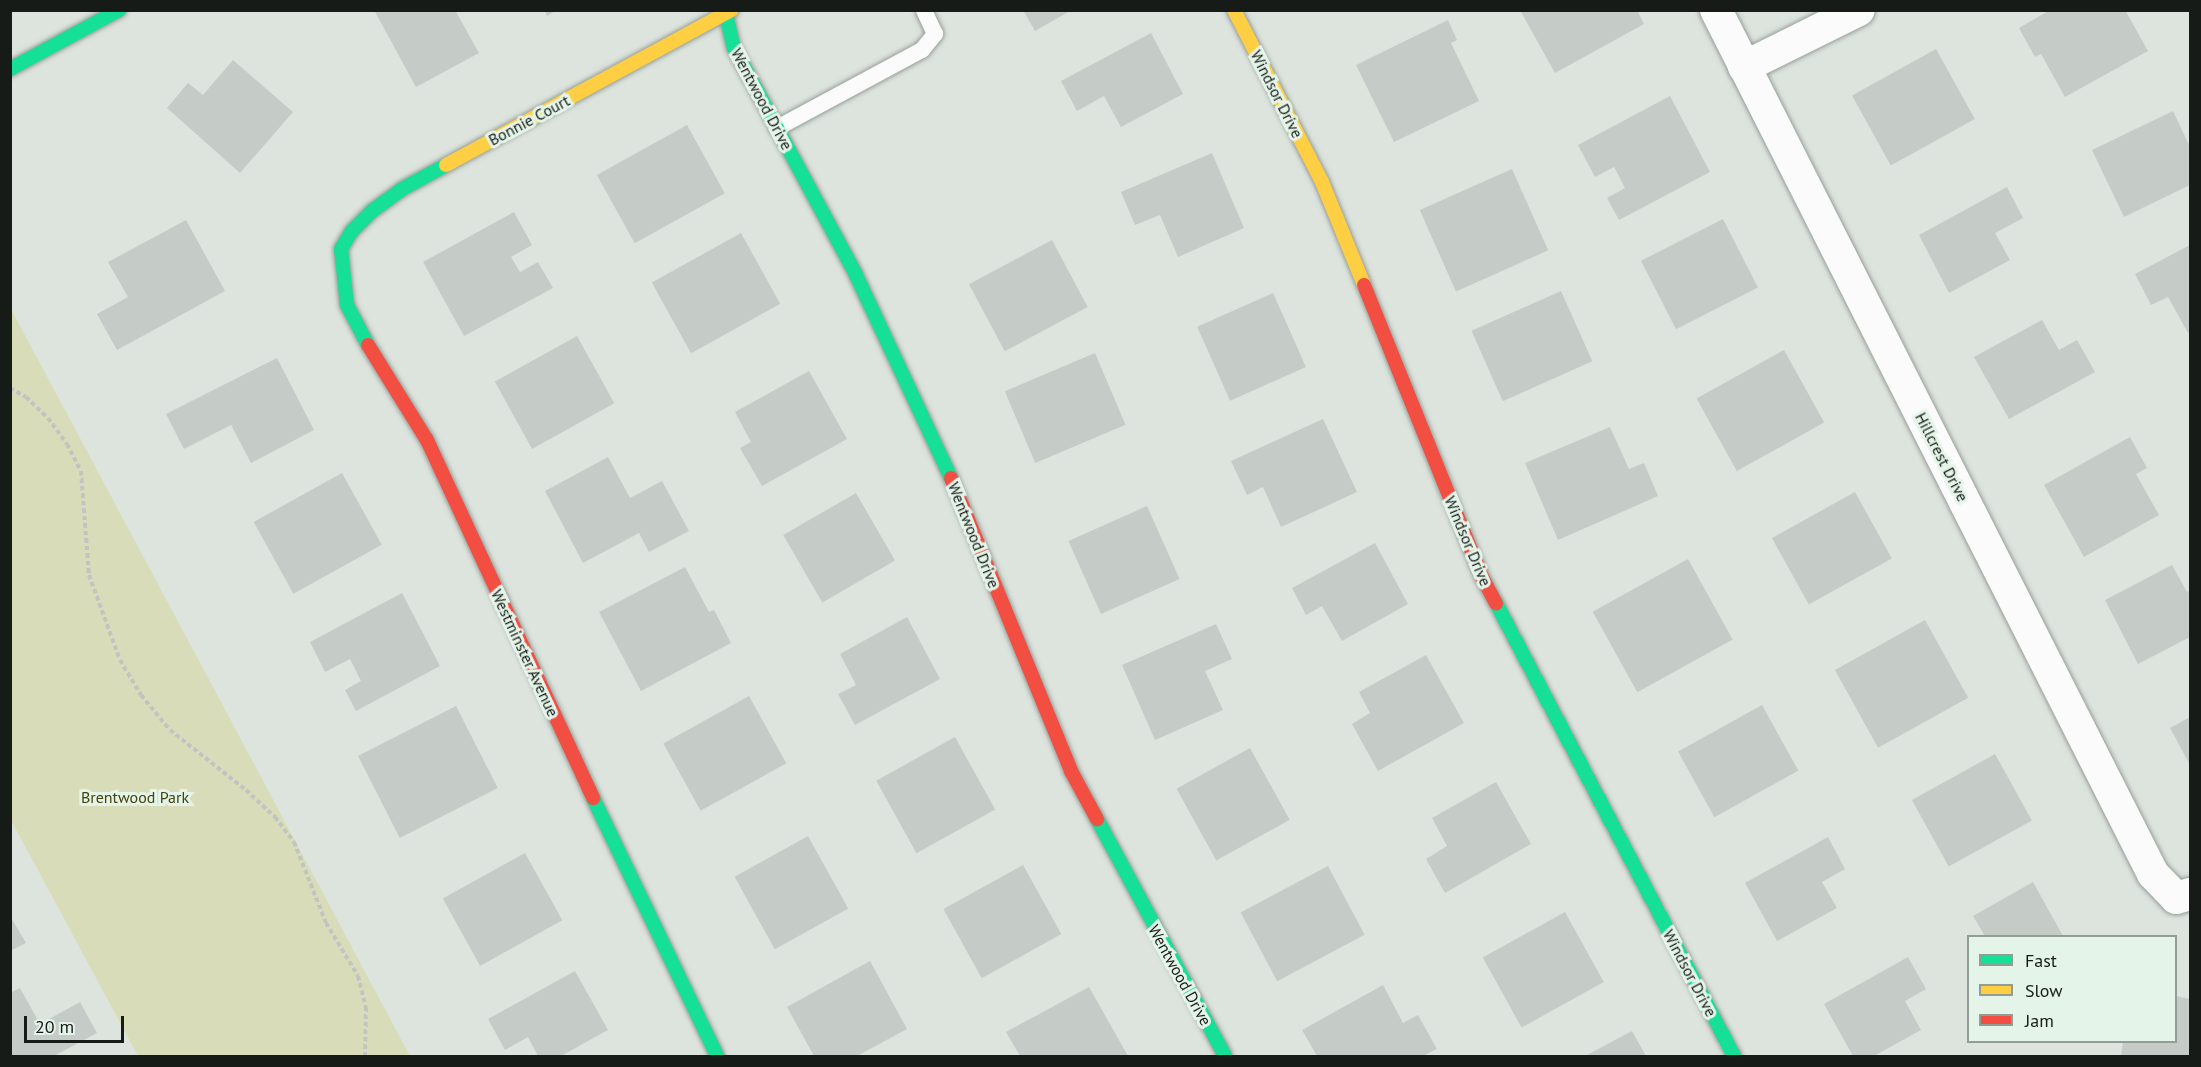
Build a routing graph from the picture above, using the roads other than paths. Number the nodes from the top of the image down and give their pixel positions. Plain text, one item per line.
1 (119, 10) edge
2 (924, 10) edge
3 (1234, 10) edge
4 (1716, 10) edge
5 (1859, 10) edge
6 (729, 12) edge
7 (1744, 67) junction
8 (10, 69) edge
9 (777, 128) junction
10 (341, 249) joint
11 (2183, 896) edge
12 (717, 1056) edge
13 (1225, 1056) edge
14 (1734, 1056) edge

1 - 8 street
2 - 9 lane
3 - 14 street, Windsor Drive
4 - 7 street, Hillcrest Drive
5 - 7 street
6 - 9 street, Wentwood Drive
6 - 10 street, Bonnie Court
7 - 11 street, Hillcrest Drive
9 - 13 street, Wentwood Drive
10 - 12 street, Westminster Avenue

